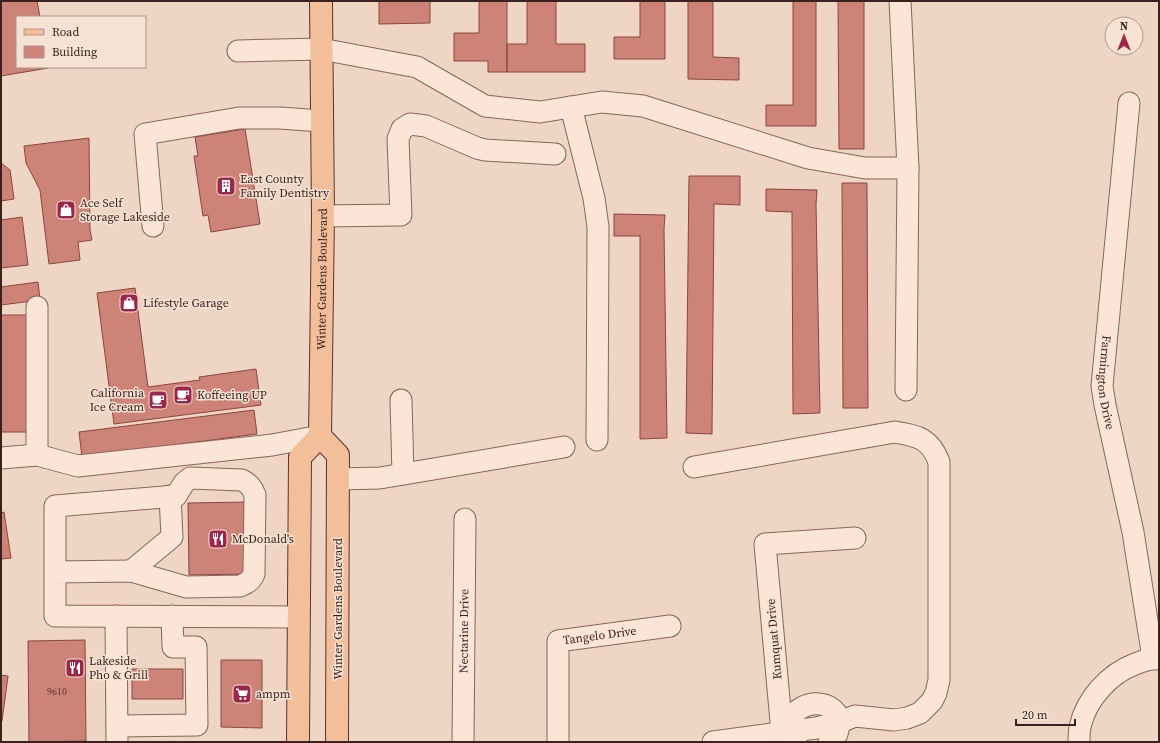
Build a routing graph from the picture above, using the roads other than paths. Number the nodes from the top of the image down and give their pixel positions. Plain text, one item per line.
1 (321, 1) edge
2 (900, 1) edge
3 (321, 49) junction
4 (238, 51) dead end
5 (1129, 103) dead end
6 (571, 107) junction
7 (321, 121) junction
8 (555, 154) dead end
9 (908, 168) junction
10 (323, 216) junction
11 (153, 226) dead end
12 (36, 307) dead end
13 (906, 390) dead end
14 (401, 400) dead end
15 (320, 436) junction
16 (597, 440) dead end
17 (564, 447) dead end
18 (37, 455) junction
19 (1, 458) edge
20 (694, 467) dead end
21 (403, 474) junction
22 (339, 479) junction
23 (170, 496) junction
24 (465, 519) dead end
25 (855, 538) dead end
26 (131, 571) junction
27 (55, 572) junction
28 (116, 616) junction
29 (172, 616) junction
30 (299, 617) junction
31 (670, 626) dead end
32 (1156, 659) edge
33 (840, 722) junction
34 (117, 734) edge
35 (823, 735) edge
36 (791, 736) edge
37 (298, 742) edge
38 (337, 742) edge
39 (463, 742) edge
40 (558, 742) edge
41 (713, 742) edge
42 (1079, 742) edge

1 - 3 main road, Winter Gardens Boulevard
2 - 9 street
3 - 4 street
3 - 6 street
3 - 7 main road, Winter Gardens Boulevard
5 - 32 street, Farmington Drive
6 - 9 street
6 - 16 street
7 - 10 main road, Winter Gardens Boulevard
7 - 11 street
8 - 10 street
9 - 13 street
10 - 15 main road, Winter Gardens Boulevard
12 - 18 street
14 - 21 street
15 - 18 street
15 - 22 main road, Winter Gardens Boulevard
15 - 30 main road
17 - 21 street
18 - 19 street
20 - 33 street
21 - 22 street
22 - 38 main road, Winter Gardens Boulevard
23 - 26 street
23 - 26 street
23 - 27 street
24 - 39 street, Nectarine Drive
25 - 36 street, Kumquat Drive
26 - 27 street
27 - 28 street
28 - 29 street
28 - 34 street
29 - 30 street
29 - 34 street
30 - 37 main road
31 - 40 street, Tangelo Drive
32 - 42 street, Farmington Drive
33 - 35 street
33 - 36 street
35 - 36 street
36 - 41 street

